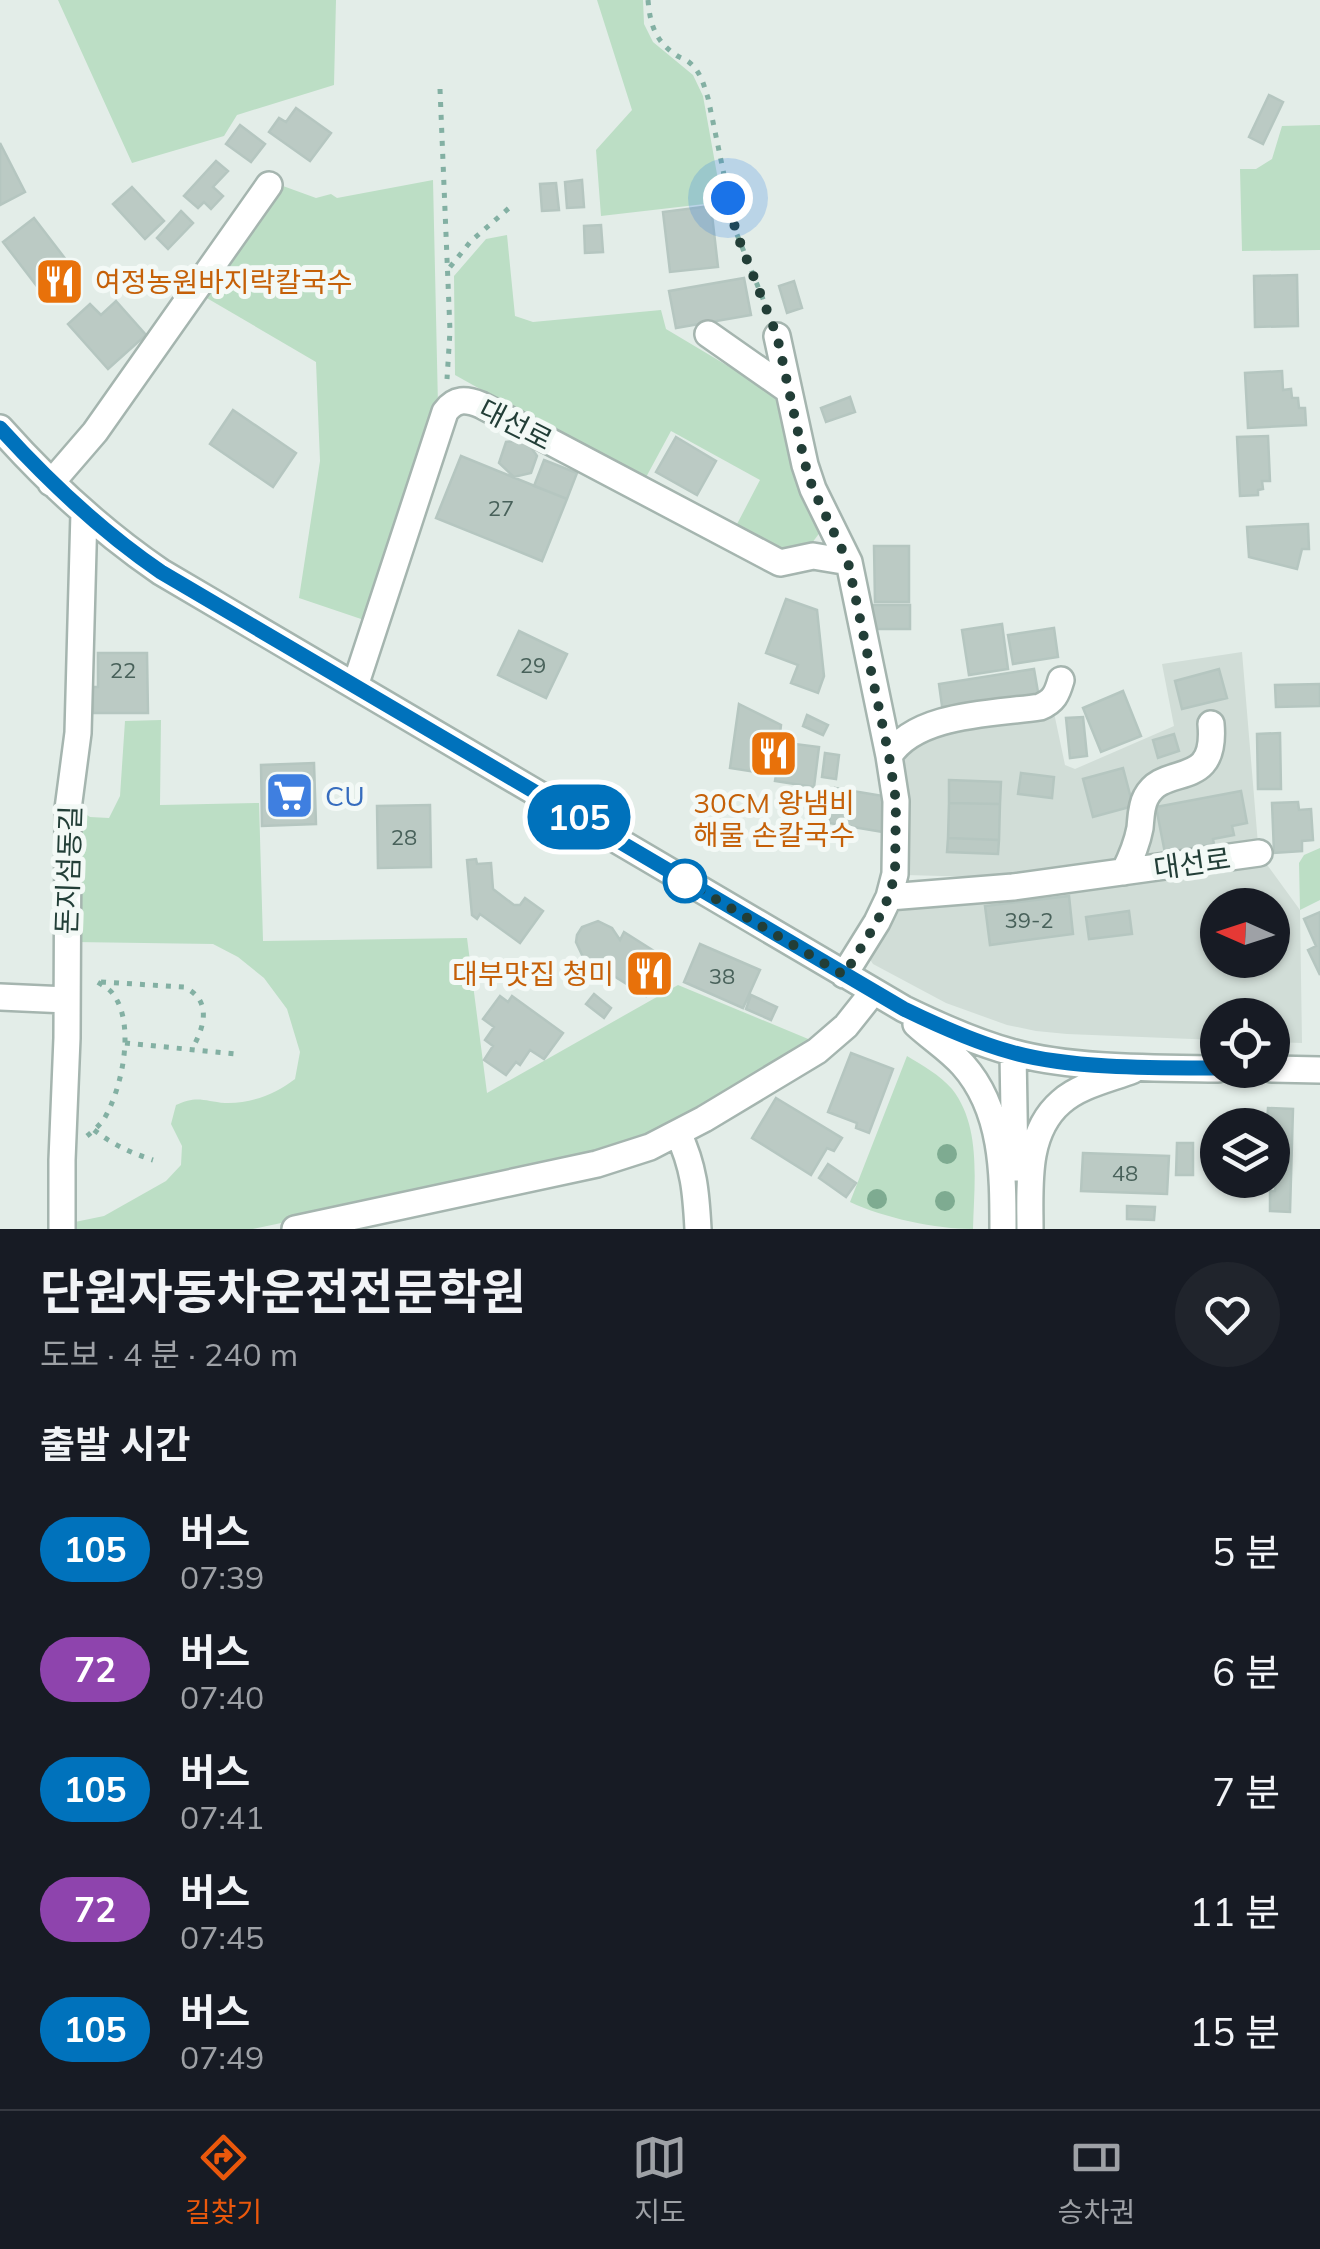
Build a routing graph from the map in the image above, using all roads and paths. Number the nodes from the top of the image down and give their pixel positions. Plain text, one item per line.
1 (648, 0) edge
2 (440, 89) dead end
3 (269, 185) dead end
4 (509, 208) dead end
5 (448, 270) junction
6 (708, 334) dead end
7 (777, 336) joint
8 (788, 390) junction
9 (445, 412) junction
10 (0, 428) edge
11 (51, 483) junction
12 (84, 512) junction
13 (848, 562) junction
14 (1062, 680) dead end
15 (355, 686) junction
16 (1211, 724) dead end
17 (889, 756) junction
18 (1260, 853) dead end
19 (1124, 872) junction
20 (889, 896) junction
21 (66, 969) junction
22 (844, 975) junction
23 (98, 982) junction
24 (873, 992) junction
25 (0, 996) edge
26 (66, 1000) junction
27 (904, 1009) junction
28 (125, 1043) junction
29 (192, 1049) junction
30 (1013, 1053) junction
31 (236, 1054) dead end
32 (1142, 1066) junction
33 (1200, 1068) edge
34 (1290, 1069) edge
35 (1320, 1070) edge
36 (94, 1130) junction
37 (678, 1133) junction
38 (62, 1149) junction
39 (153, 1160) dead end
40 (62, 1229) edge
41 (295, 1229) edge
42 (698, 1229) edge
43 (1003, 1229) edge
44 (1016, 1229) edge
45 (1030, 1229) edge

1 - 7 path
2 - 5 path
3 - 11 street
4 - 5 path
5 - 9 path
6 - 8 street
7 - 8 street
8 - 13 street
9 - 13 street, 대선로
9 - 15 street, 대선로
10 - 11 street
11 - 12 street
12 - 15 street
12 - 21 street, 돈지섬동길
13 - 17 street
14 - 17 street
15 - 22 street
16 - 19 street, 대선로
17 - 20 street
18 - 19 street, 대선로
19 - 20 street, 대선로
20 - 22 street
21 - 23 path
21 - 26 street, 돈지섬동길
22 - 24 street
23 - 28 path
23 - 29 path
24 - 27 street
24 - 37 street
25 - 26 street
26 - 38 street, 돈지섬동길
27 - 30 street
27 - 43 street
28 - 29 path
28 - 36 path
29 - 31 path
30 - 32 street
30 - 44 street
32 - 33 street
32 - 45 street
34 - 35 street
36 - 38 path
36 - 39 path
37 - 41 street
37 - 42 street
38 - 40 street, 돈지섬동길

